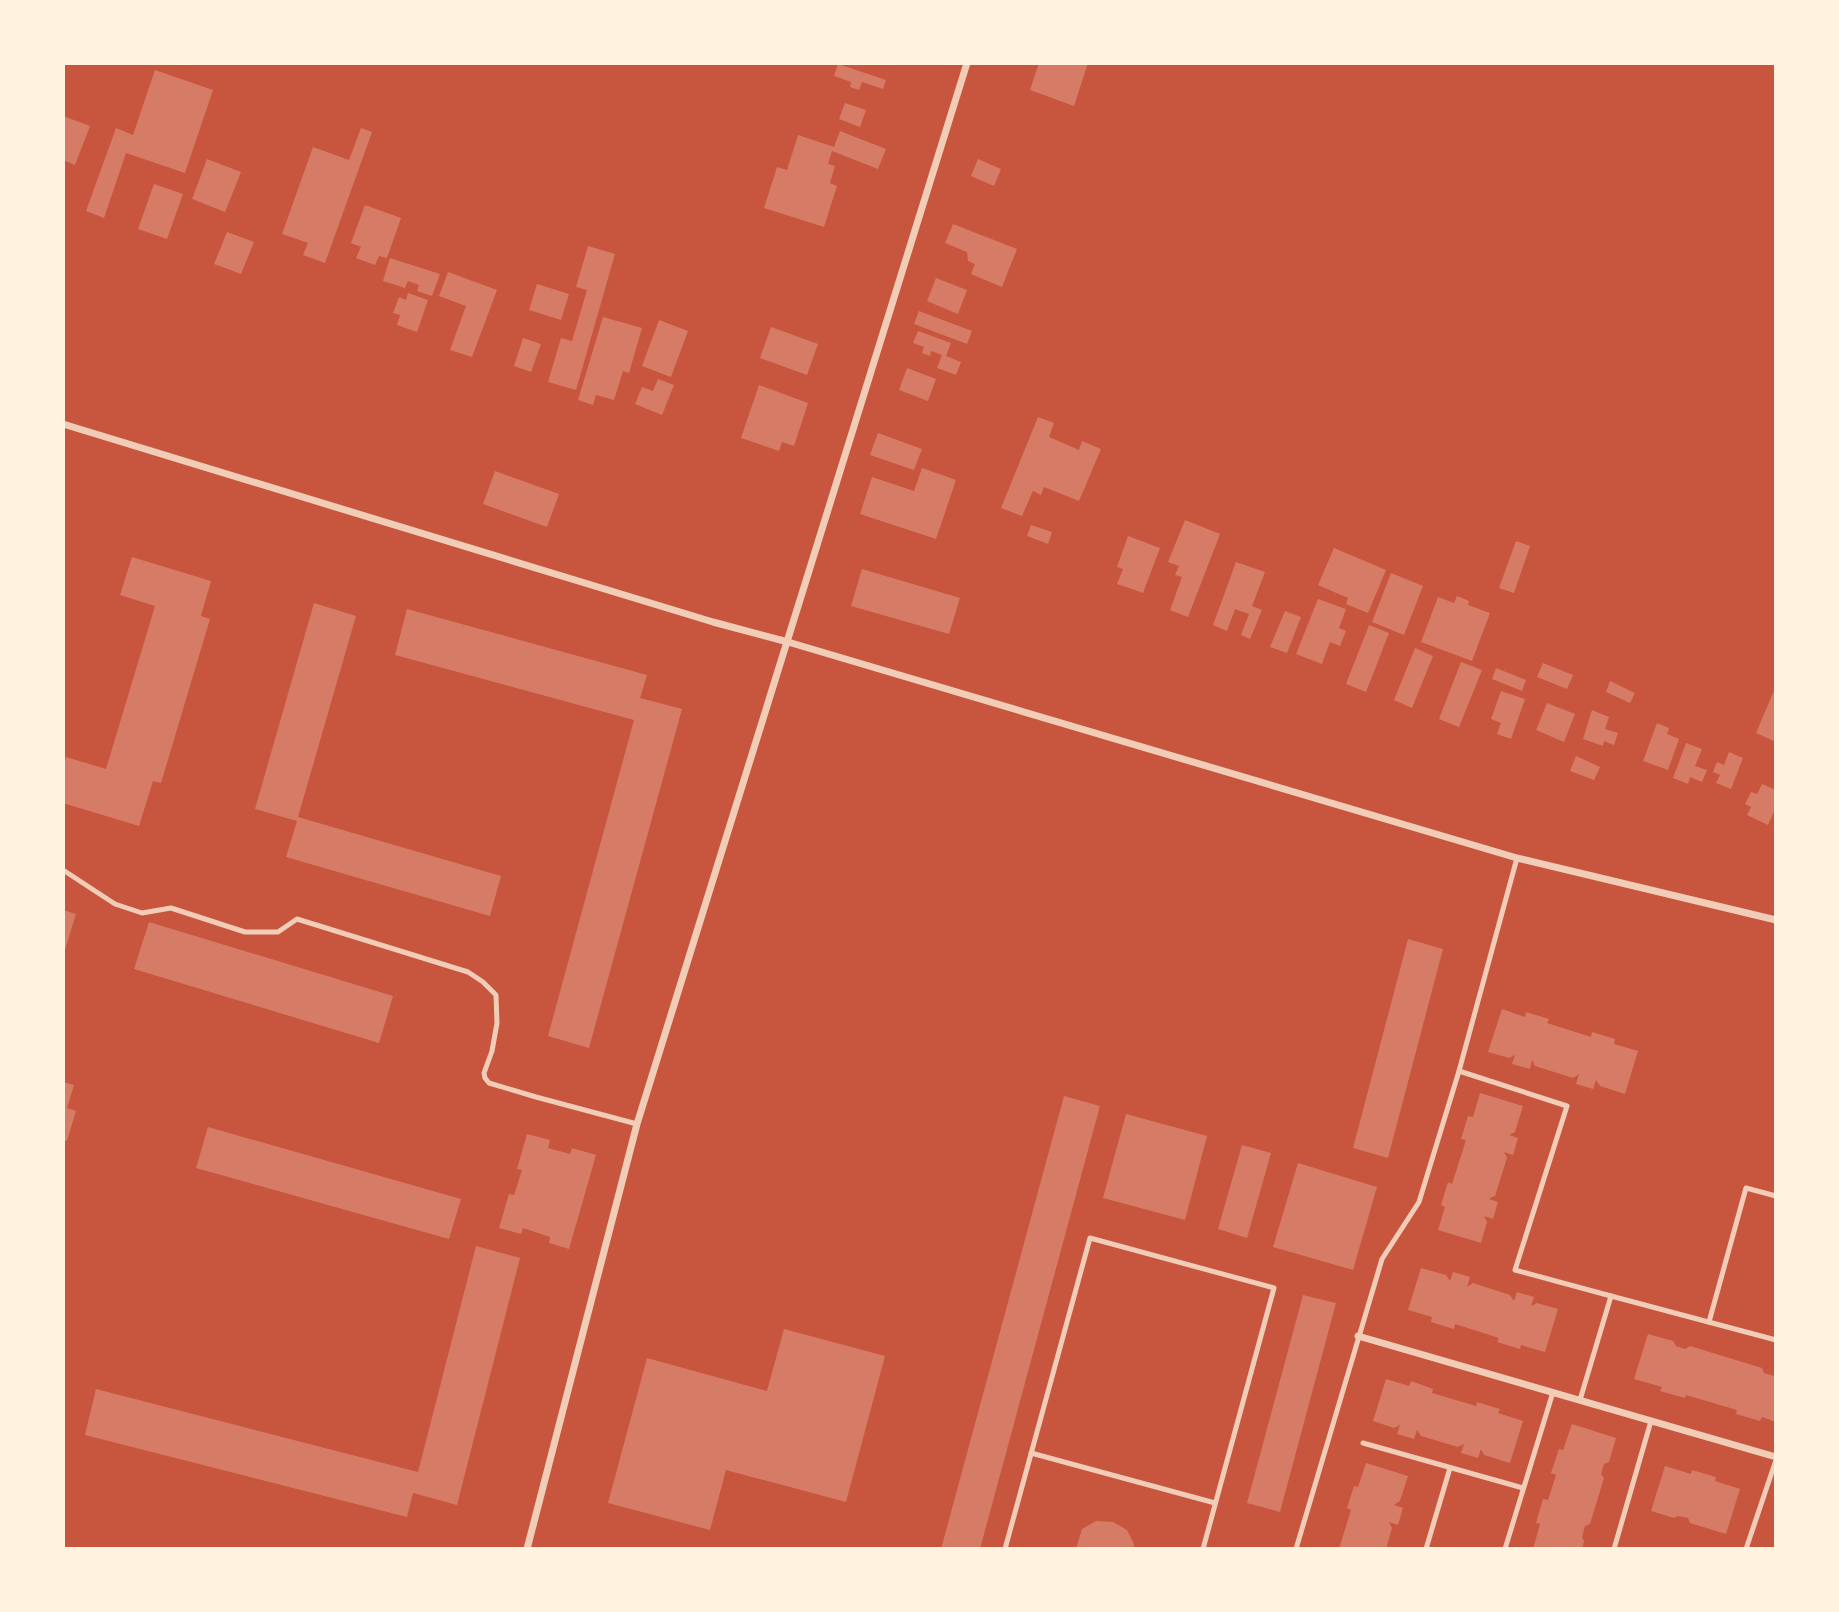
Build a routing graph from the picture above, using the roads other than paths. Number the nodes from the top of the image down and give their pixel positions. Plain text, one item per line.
1 (967, 63) edge
2 (63, 424) edge
3 (788, 642) junction
4 (1517, 858) junction
5 (63, 870) edge
6 (1776, 920) edge
7 (1459, 1071) junction
8 (637, 1124) junction
9 (1776, 1196) edge
10 (1611, 1296) junction
11 (1710, 1322) junction
12 (1358, 1336) junction
13 (1776, 1340) edge
14 (1553, 1392) junction
15 (1580, 1401) junction
16 (1651, 1421) junction
17 (1363, 1443) dead end
18 (1031, 1453) junction
19 (1776, 1459) edge
20 (1450, 1468) junction
21 (1523, 1488) junction
22 (1215, 1503) junction
23 (527, 1549) edge
24 (1005, 1549) edge
25 (1203, 1549) edge
26 (1296, 1549) edge
27 (1426, 1549) edge
28 (1504, 1549) edge
29 (1614, 1549) edge
30 (1746, 1549) edge

1 - 3 street
2 - 3 street
3 - 4 street
3 - 8 street
4 - 6 street
4 - 7 lane
5 - 8 lane
7 - 10 lane
7 - 12 lane
8 - 23 street
9 - 11 lane
10 - 11 lane
10 - 15 lane
11 - 13 lane
12 - 14 street
12 - 26 lane
14 - 15 street
14 - 21 lane
15 - 16 street
16 - 19 street
16 - 29 lane
17 - 20 lane
18 - 22 lane
18 - 22 lane
18 - 24 lane
19 - 30 lane
20 - 21 lane
20 - 27 lane
21 - 28 lane
22 - 25 lane

